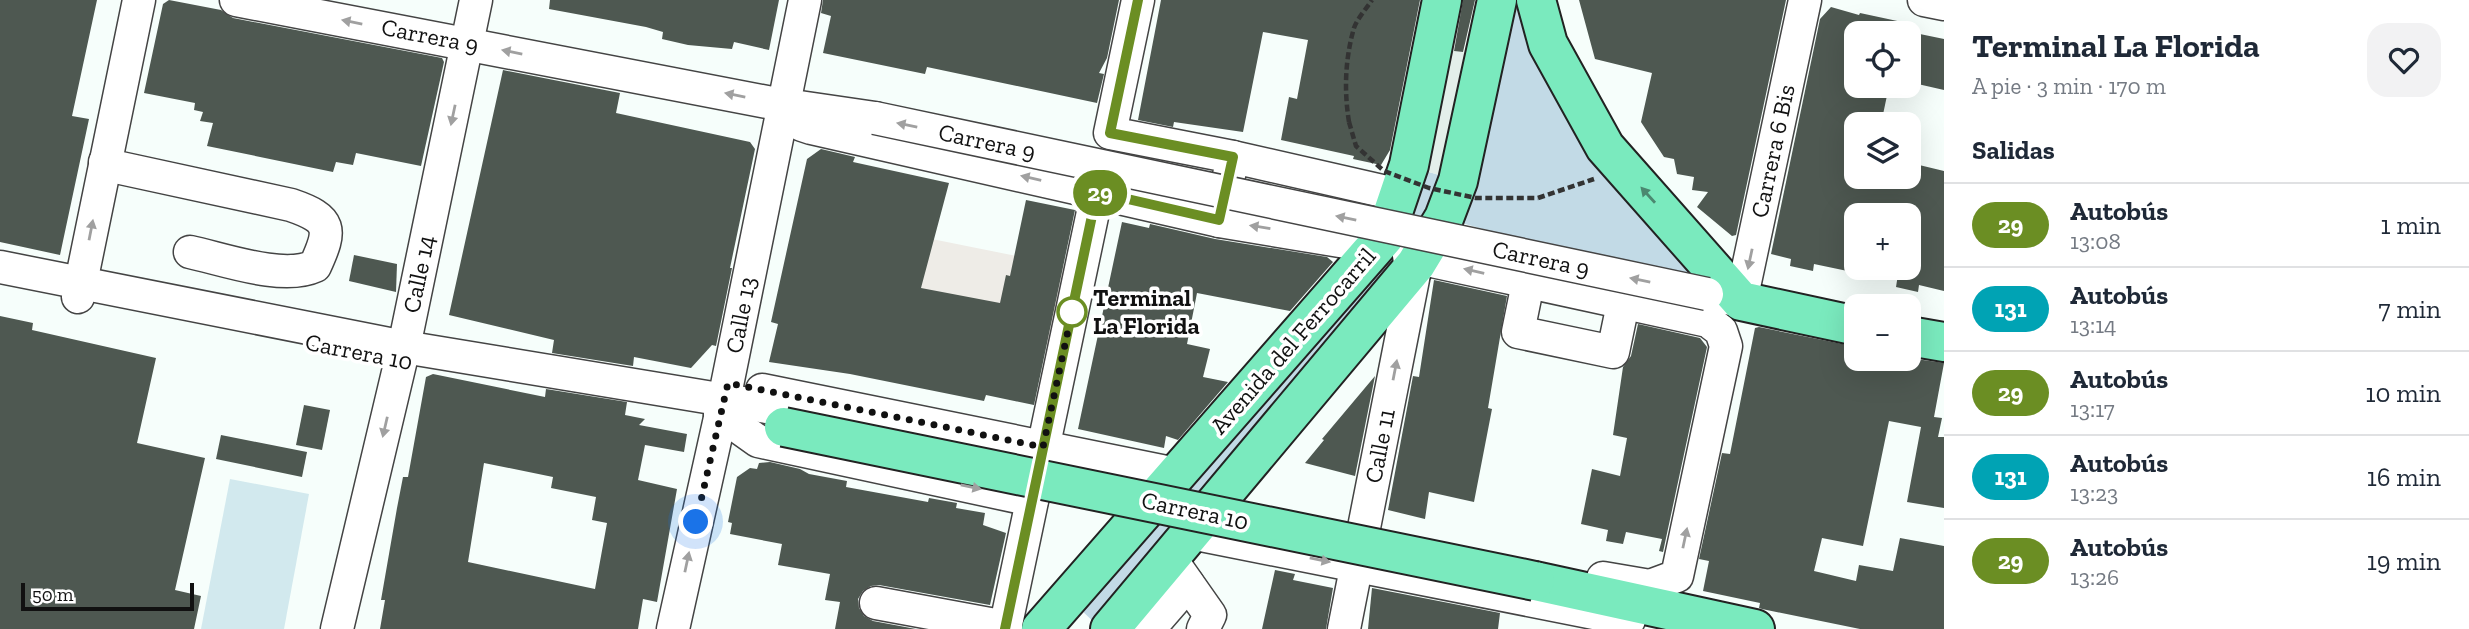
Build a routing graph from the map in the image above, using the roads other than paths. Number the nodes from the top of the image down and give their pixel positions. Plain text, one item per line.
1 (139, 0) edge
2 (236, 0) edge
3 (476, 0) edge
4 (793, 0) edge
5 (805, 0) edge
6 (1138, 0) edge
7 (1442, 0) edge
8 (1456, 0) edge
9 (1484, 0) edge
10 (1497, 0) edge
11 (1536, 0) edge
12 (1805, 0) edge
13 (1924, 0) edge
14 (1944, 4) edge
15 (468, 43) junction
16 (777, 103) junction
17 (1233, 157) junction
18 (105, 162) junction
19 (1097, 192) junction
20 (1400, 195) junction
21 (1219, 220) junction
22 (190, 252) dead end
23 (1405, 256) junction
24 (0, 267) edge
25 (0, 281) edge
26 (1528, 283) junction
27 (79, 290) junction
28 (1623, 304) junction
29 (1722, 304) junction
30 (1844, 324) edge
31 (1921, 338) edge
32 (1944, 342) edge
33 (402, 354) junction
34 (720, 399) junction
35 (784, 418) joint
36 (1043, 447) junction
37 (1176, 474) junction
38 (1032, 500) junction
39 (1183, 558) junction
40 (1356, 566) junction
41 (1535, 574) junction
42 (876, 603) dead end
43 (1668, 619) edge
44 (1017, 628) edge
45 (337, 629) edge
46 (673, 629) edge
47 (1063, 629) edge
48 (1094, 629) edge
49 (1110, 629) edge
50 (1149, 629) edge
51 (1203, 629) edge
52 (1344, 629) edge
53 (1755, 629) edge

1 - 18 street
15 -> 2 street, Carrera 9
3 - 15 street, Calle 14
4 - 16 street
5 - 16 street, Calle 13
6 - 17 street
7 - 20 main road, Avenida del Ferrocarril
8 - 47 street
9 - 23 street
10 - 23 main road, Avenida del Ferrocarril
29 -> 11 main road
12 -> 29 street, Carrera 6 Bis
13 - 14 street
16 -> 15 street, Carrera 9
15 -> 33 street, Calle 14
19 -> 16 street
29 -> 16 street, Carrera 9, bridge
16 - 34 street, Calle 13
17 - 20 street
17 - 21 street
18 - 22 street
27 -> 18 street
19 - 21 street
19 - 36 street
20 - 23 main road, Avenida del Ferrocarril
23 -> 21 street
26 -> 23 street
23 - 37 main road, Avenida del Ferrocarril
23 - 39 main road, Avenida del Ferrocarril
40 -> 23 street, Calle 11
23 - 48 street
24 - 27 street
25 - 27 street, Carrera 10
26 - 28 street
26 - 28 street
27 - 33 street, Carrera 10
28 - 29 street
29 - 30 main road, Carrera 9
41 -> 29 street
31 - 32 main road
33 - 34 street, Carrera 10
33 - 34 street
33 -> 45 street, Calle 14
34 - 35 street, Carrera 10
34 - 36 street, Carrera 10
34 -> 38 street, Carrera 10
46 -> 34 street, Calle 13
35 - 41 main road, Carrera 10, bridge
36 - 37 street, Carrera 10
36 - 38 street
37 - 44 main road, Avenida del Ferrocarril
38 - 44 street
39 -> 40 street, Carrera 10
39 - 49 main road, Avenida del Ferrocarril
39 - 50 street
39 - 51 street
40 - 43 street, Carrera 10
40 - 52 street, Calle 11
41 - 43 main road, Carrera 10
42 - 44 street
43 - 53 main road, Carrera 10

